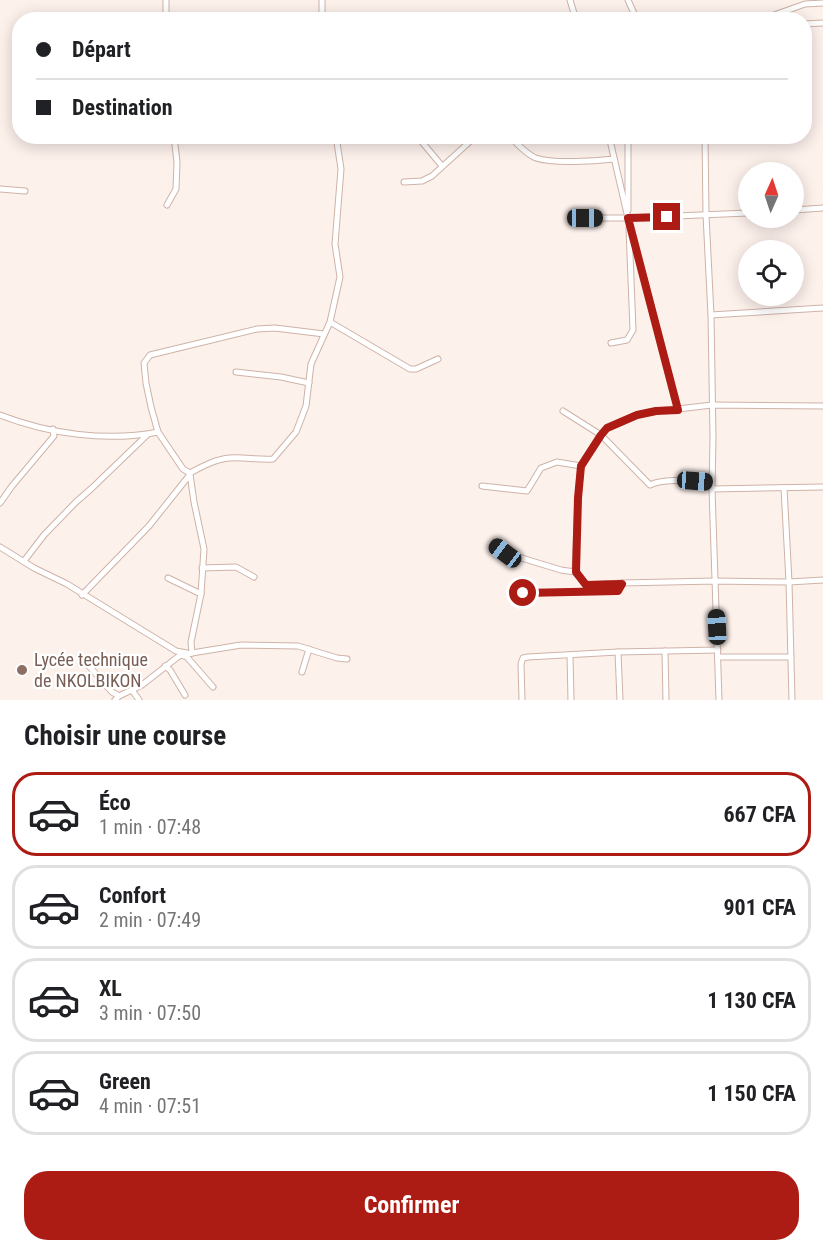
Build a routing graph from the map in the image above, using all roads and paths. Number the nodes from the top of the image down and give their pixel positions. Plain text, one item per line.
1 (823, 3) edge
2 (783, 12) edge
3 (175, 144) edge
4 (337, 144) edge
5 (424, 144) edge
6 (467, 144) edge
7 (519, 144) edge
8 (611, 144) edge
9 (628, 144) edge
10 (705, 144) edge
11 (614, 159) junction
12 (442, 166) junction
13 (404, 182) dead end
14 (0, 189) edge
15 (24, 191) dead end
16 (167, 205) dead end
17 (823, 208) edge
18 (804, 209) edge
19 (738, 213) edge
20 (706, 215) junction
21 (585, 218) dead end
22 (628, 218) junction
23 (823, 308) edge
24 (711, 315) junction
25 (330, 322) junction
26 (324, 334) junction
27 (611, 343) dead end
28 (438, 359) dead end
29 (236, 372) dead end
30 (309, 383) junction
31 (712, 405) junction
32 (823, 405) edge
33 (678, 410) junction
34 (563, 411) dead end
35 (0, 415) edge
36 (53, 429) junction
37 (159, 432) junction
38 (147, 435) junction
39 (601, 435) junction
40 (581, 466) junction
41 (190, 472) junction
42 (482, 486) dead end
43 (823, 487) edge
44 (784, 488) junction
45 (712, 489) junction
46 (0, 503) edge
47 (494, 544) dead end
48 (0, 547) edge
49 (24, 561) junction
50 (202, 568) junction
51 (576, 572) junction
52 (254, 577) dead end
53 (168, 578) dead end
54 (823, 580) edge
55 (715, 581) junction
56 (789, 582) junction
57 (622, 584) junction
58 (523, 593) dead end
59 (201, 594) junction
60 (82, 595) junction
61 (309, 649) junction
62 (665, 651) junction
63 (618, 652) junction
64 (192, 653) junction
65 (718, 654) junction
66 (570, 655) junction
67 (179, 656) junction
68 (791, 657) junction
69 (347, 659) dead end
70 (88, 665) dead end
71 (165, 666) junction
72 (302, 672) dead end
73 (213, 687) dead end
74 (132, 690) junction
75 (185, 695) dead end
76 (117, 698) edge
77 (139, 700) edge
78 (522, 700) edge
79 (571, 700) edge
80 (620, 700) edge
81 (666, 700) edge
82 (719, 700) edge
83 (792, 700) edge

1 - 2 street
3 - 16 street
4 - 25 street
5 - 12 street
6 - 12 street
7 - 11 street
8 - 11 street
9 - 22 street
10 - 20 street
11 - 22 street
12 - 13 street
14 - 15 street
17 - 18 street
19 - 20 street
20 - 22 street
20 - 24 street
21 - 22 street
22 - 27 street
22 - 33 street
23 - 24 street
24 - 31 street
25 - 26 street
25 - 28 street
26 - 30 street
26 - 37 street
29 - 30 street
30 - 41 street
31 - 32 street
31 - 33 street
31 - 45 street
33 - 39 street
34 - 39 street
35 - 36 street
36 - 38 street
36 - 46 street
37 - 38 street
37 - 41 street
38 - 49 street
39 - 40 street
39 - 45 street
40 - 42 street
40 - 51 street
41 - 50 street
41 - 60 street
43 - 44 street
44 - 45 street
44 - 56 street
45 - 55 street
47 - 51 street
48 - 49 street
49 - 60 street
50 - 52 street
50 - 59 street
51 - 57 street
53 - 59 street
54 - 56 street
55 - 56 street
55 - 57 street
55 - 65 street
56 - 68 street
57 - 58 street
59 - 64 street
60 - 64 street
61 - 64 street
61 - 69 street
61 - 72 street
62 - 63 street
62 - 65 street
62 - 81 street
63 - 66 street
63 - 80 street
64 - 67 street
65 - 68 street
65 - 82 street
66 - 78 street
66 - 79 street
67 - 71 street
67 - 73 street
68 - 83 street
70 - 76 street
71 - 74 street
71 - 75 street
74 - 76 street
74 - 77 street

